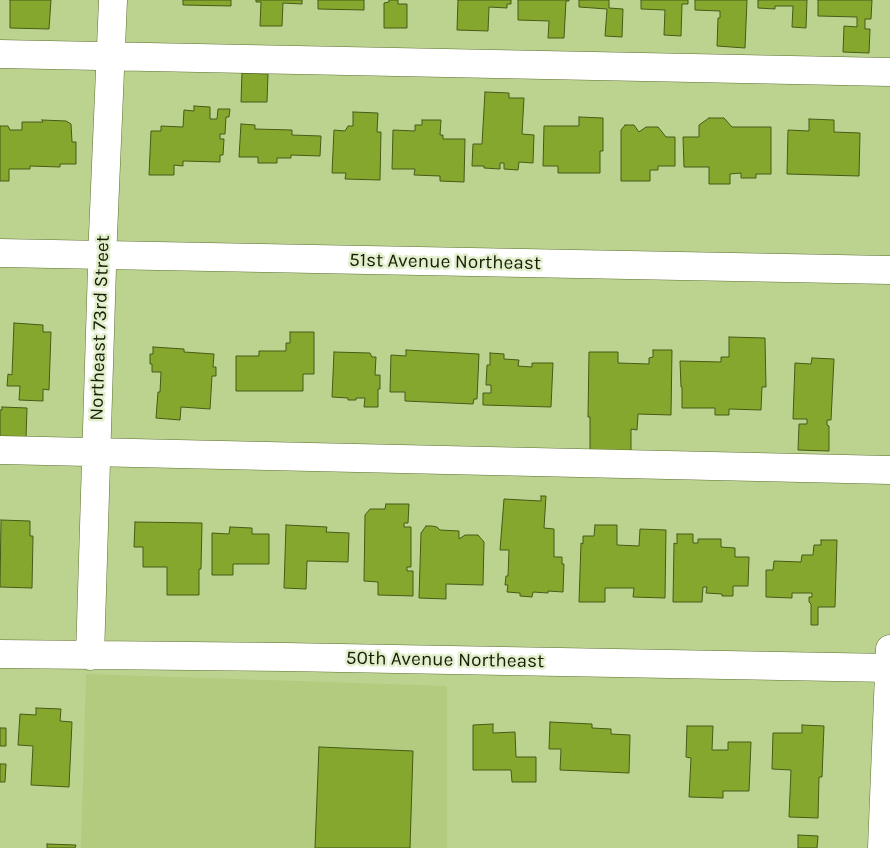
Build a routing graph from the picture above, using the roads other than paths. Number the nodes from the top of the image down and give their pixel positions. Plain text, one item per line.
1 (114, 0) edge
2 (0, 54) edge
3 (112, 56) junction
4 (890, 72) edge
5 (0, 253) edge
6 (102, 255) junction
7 (890, 270) edge
8 (0, 450) edge
9 (96, 452) junction
10 (890, 470) edge
11 (0, 654) edge
12 (90, 656) junction
13 (890, 662) edge
14 (882, 848) edge

1 - 3 street, Northeast 73rd Street
2 - 3 street
3 - 4 street
3 - 6 street, Northeast 73rd Street
5 - 6 street, 51st Avenue Northeast
6 - 7 street, 51st Avenue Northeast
6 - 9 street, Northeast 73rd Street
8 - 9 street
9 - 10 street
9 - 12 street, Northeast 73rd Street
11 - 12 street, 50th Avenue Northeast
12 - 13 street, 50th Avenue Northeast
13 - 14 street

